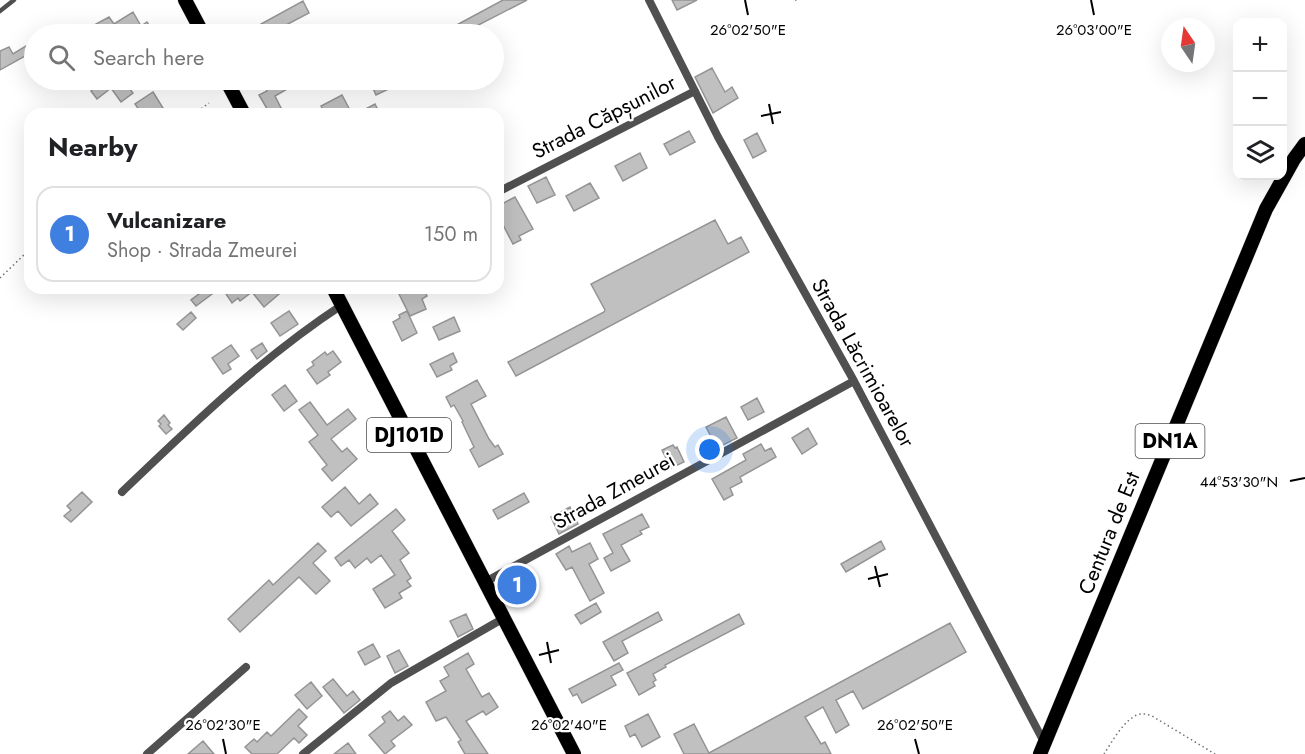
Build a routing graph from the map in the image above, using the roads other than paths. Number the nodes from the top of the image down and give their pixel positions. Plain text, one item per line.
1 (14, 0) edge
2 (185, 0) edge
3 (649, 0) edge
4 (0, 11) edge
5 (198, 24) edge
6 (231, 90) edge
7 (695, 91) junction
8 (241, 108) edge
9 (1305, 144) edge
10 (504, 189) edge
11 (336, 294) edge
12 (342, 305) junction
13 (855, 381) junction
14 (122, 492) dead end
15 (485, 582) junction
16 (504, 618) junction
17 (246, 667) dead end
18 (1042, 749) edge
19 (147, 754) edge
20 (303, 754) edge
21 (574, 754) edge

1 - 4 lane
2 - 5 main road
3 - 7 street, Strada Lăcrimioarelor
6 - 8 main road
7 - 10 street, Strada Căpșunilor
7 - 13 street, Strada Lăcrimioarelor
9 - 18 main road, Centura de Est / DN1A
11 - 12 main road, DJ101D
12 - 14 street
12 - 15 main road, DJ101D
13 - 15 street, Strada Zmeurei
13 - 18 street, Strada Lăcrimioarelor
15 - 16 main road, DJ101D
16 - 20 street
16 - 21 main road, DJ101D
17 - 19 street

